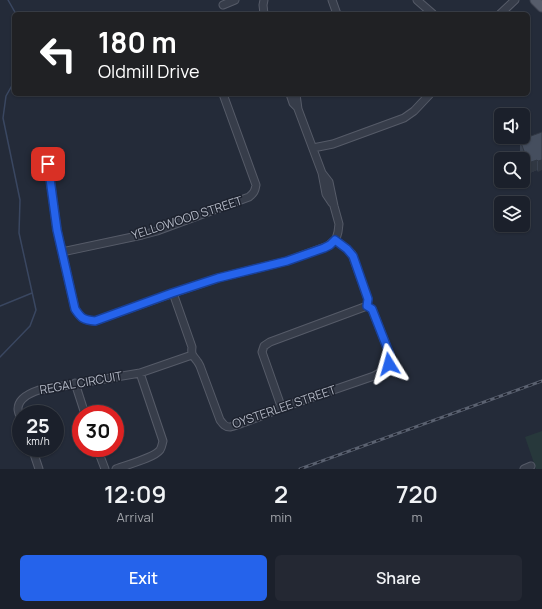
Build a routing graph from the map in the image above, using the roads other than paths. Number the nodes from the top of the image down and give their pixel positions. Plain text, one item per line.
1 (235, 0) edge
2 (262, 0) edge
3 (332, 0) edge
4 (417, 0) edge
5 (515, 0) edge
6 (510, 3) edge
7 (223, 5) dead end
8 (264, 12) edge
9 (336, 12) edge
10 (431, 12) edge
11 (502, 12) edge
12 (224, 96) edge
13 (291, 96) edge
14 (296, 96) edge
15 (428, 96) edge
16 (298, 109) junction
17 (314, 151) junction
18 (48, 164) dead end
19 (335, 240) junction
20 (62, 252) junction
21 (172, 293) junction
22 (367, 306) junction
23 (192, 355) junction
24 (140, 373) junction
25 (75, 383) junction
26 (20, 405) edge
27 (82, 405) edge
28 (281, 406) junction
29 (35, 457) edge
30 (100, 457) edge
31 (39, 469) edge
32 (105, 469) edge
33 (116, 469) edge

1 - 7 street
2 - 8 street
3 - 9 street
4 - 10 street
5 - 6 street
6 - 11 street
12 - 20 street, YELLOWOOD STREET
13 - 16 street
14 - 16 street
15 - 17 street
16 - 17 street
17 - 19 street
18 - 20 street
19 - 21 street
19 - 22 street, OYSTERLEE STREET
20 - 21 street
21 - 23 street, OYSTERLEE STREET
22 - 28 street
22 - 28 street, OYSTERLEE STREET
23 - 24 street, REGAL CIRCUIT
23 - 28 street, OYSTERLEE STREET
24 - 25 street, REGAL CIRCUIT
24 - 33 street, REGAL CIRCUIT
25 - 26 street, REGAL CIRCUIT
25 - 27 street
29 - 31 street
30 - 32 street

